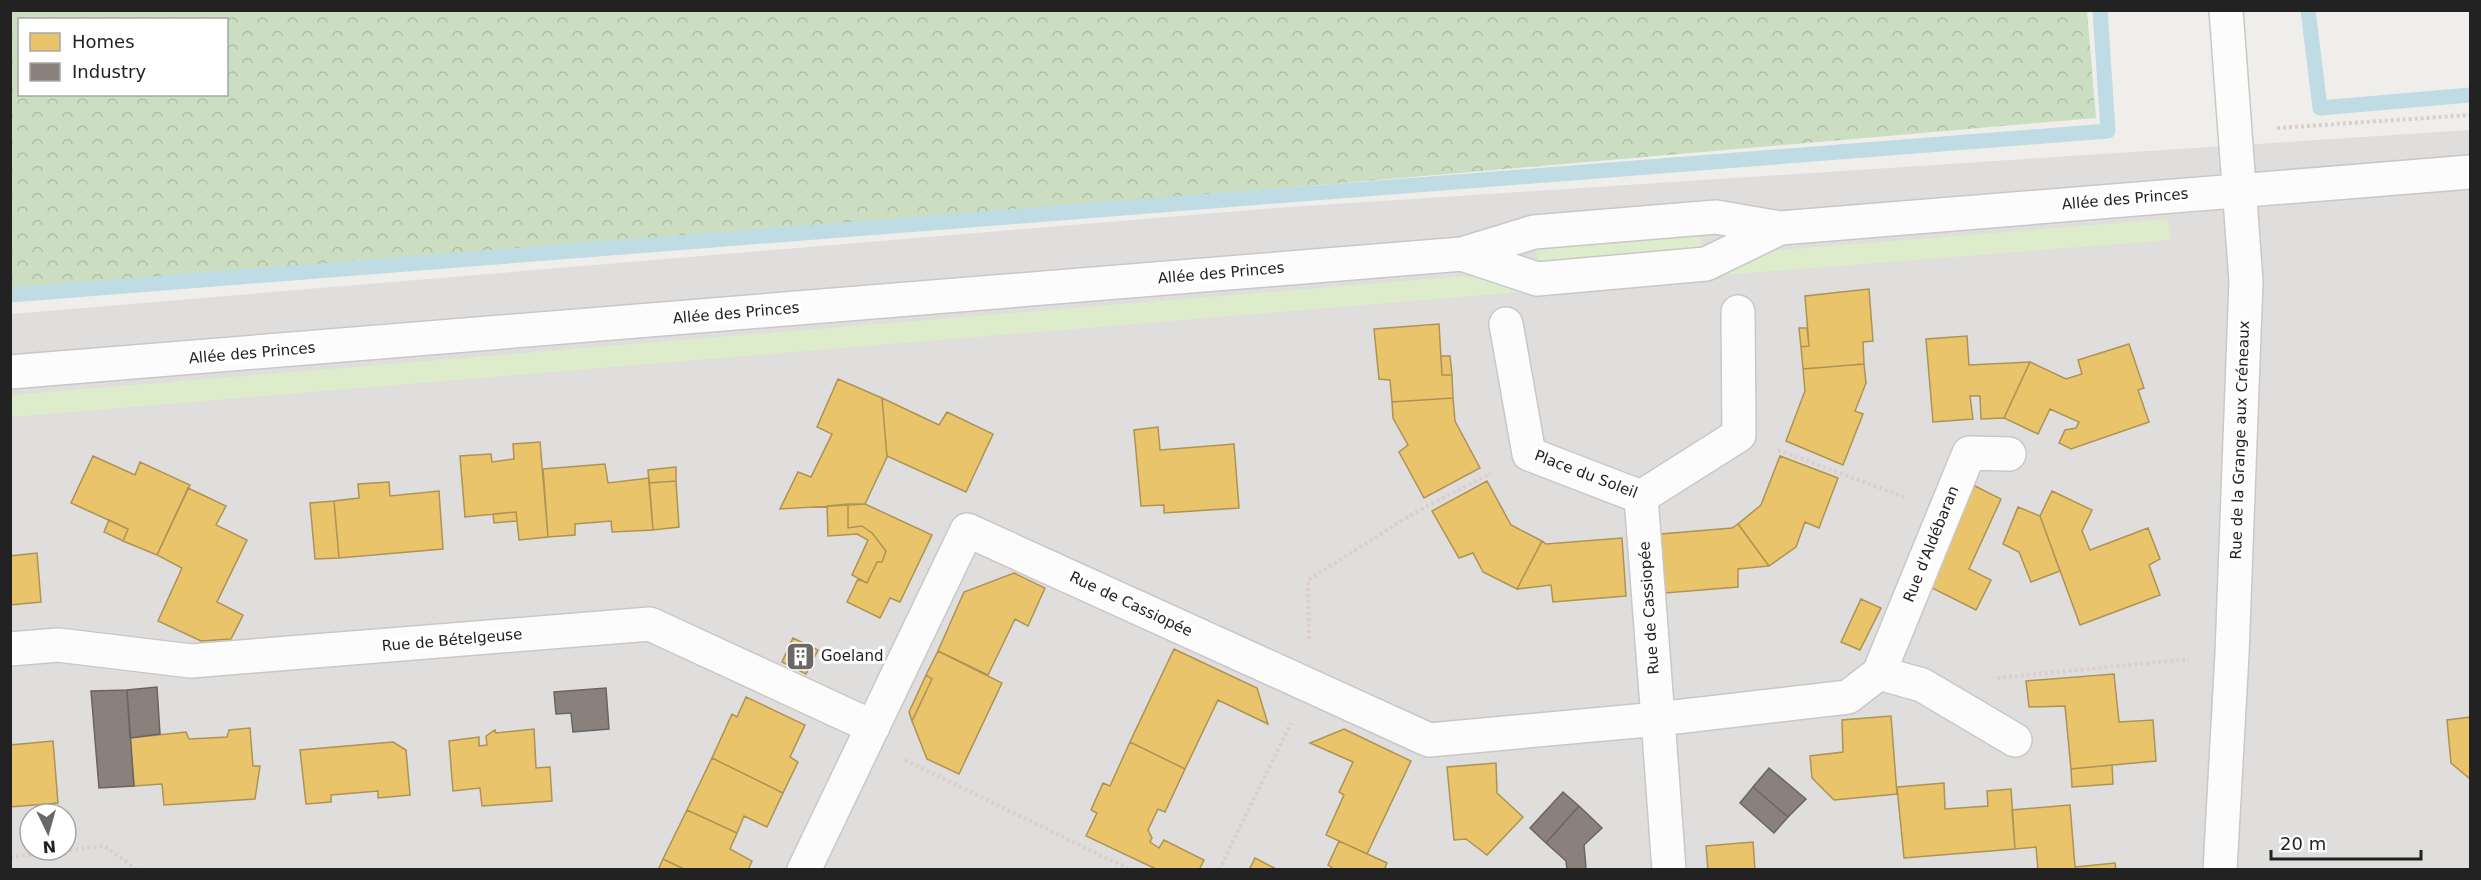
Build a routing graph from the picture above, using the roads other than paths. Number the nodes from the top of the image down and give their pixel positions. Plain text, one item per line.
1 (2226, 10) edge
2 (2470, 172) edge
3 (2239, 192) junction
4 (1780, 228) junction
5 (1462, 254) junction
6 (1738, 312) dead end
7 (1506, 324) dead end
8 (10, 372) edge
9 (2009, 454) dead end
10 (1641, 497) junction
11 (10, 649) edge
12 (1879, 673) junction
13 (1658, 719) junction
14 (873, 727) junction
15 (2015, 740) dead end
16 (804, 870) edge
17 (1669, 870) edge
18 (2220, 870) edge

1 - 3 street, Rue de la Grange aux Créneaux
2 - 3 street, Allée des Princes
3 - 4 street, Allée des Princes
3 - 18 street, Rue de la Grange aux Créneaux
4 - 5 street, Allée des Princes
4 - 5 street, Allée des Princes
5 - 8 street, Allée des Princes
6 - 10 street, Place du Soleil
7 - 10 street, Place du Soleil
9 - 12 street, Rue d'Aldébaran
10 - 13 street, Rue de Cassiopée
11 - 14 street, Rue de Bételgeuse
12 - 13 street
12 - 15 street
13 - 14 street, Rue de Cassiopée
13 - 17 street, Rue de Cassiopée
14 - 16 street, Rue de Cassiopée

